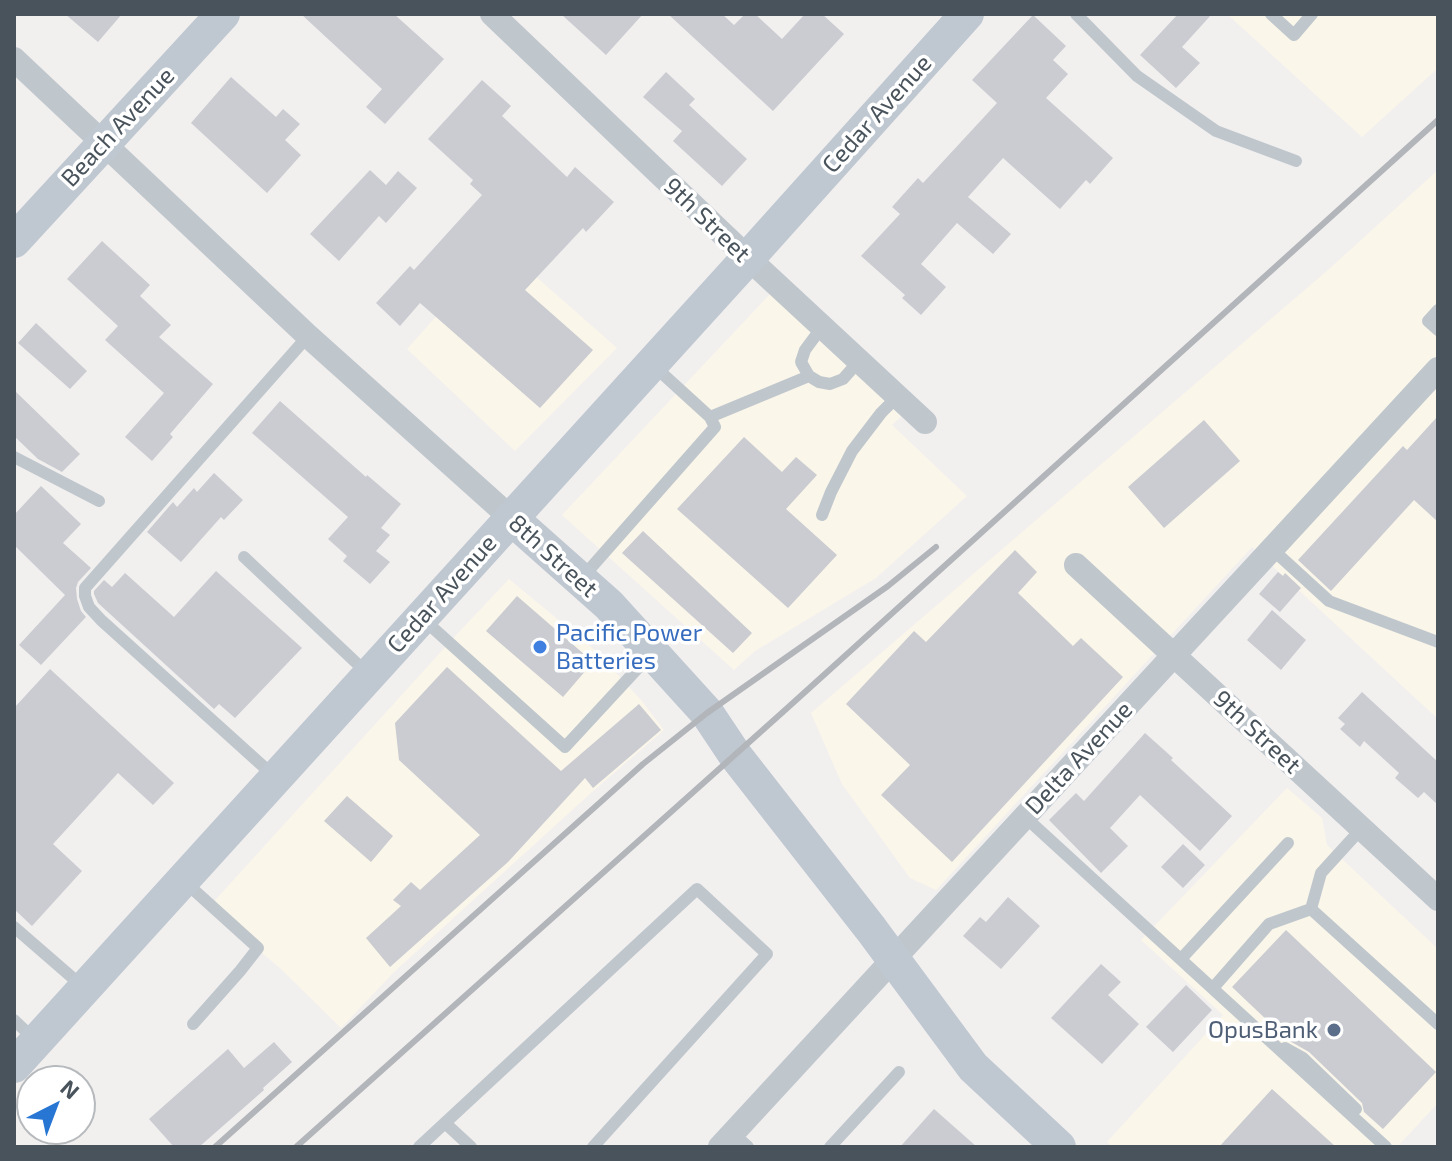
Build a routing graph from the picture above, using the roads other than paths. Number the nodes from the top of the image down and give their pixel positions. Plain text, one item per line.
1 (223, 14) edge
2 (492, 14) edge
3 (967, 14) edge
4 (1076, 14) edge
5 (1271, 14) edge
6 (1312, 14) edge
7 (14, 59) edge
8 (104, 143) junction
9 (1296, 161) dead end
10 (14, 241) edge
11 (748, 258) junction
12 (1438, 310) edge
13 (822, 327) junction
14 (1438, 330) edge
15 (308, 336) junction
16 (859, 361) junction
17 (651, 364) junction
18 (1438, 369) edge
19 (809, 376) junction
20 (897, 397) junction
21 (710, 417) junction
22 (925, 422) dead end
23 (14, 457) edge
24 (99, 501) dead end
25 (822, 515) dead end
26 (511, 518) junction
27 (1272, 549) junction
28 (244, 557) dead end
29 (1076, 565) dead end
30 (580, 580) junction
31 (421, 617) junction
32 (1438, 642) edge
33 (652, 653) junction
34 (1174, 655) junction
35 (368, 675) junction
36 (275, 778) junction
37 (1025, 817) junction
38 (1362, 828) junction
39 (1288, 843) dead end
40 (183, 879) junction
41 (1438, 899) edge
42 (1311, 909) junction
43 (14, 927) edge
44 (1181, 959) junction
45 (894, 960) junction
46 (85, 988) junction
47 (1213, 988) junction
48 (193, 1024) dead end
49 (1438, 1024) edge
50 (21, 1043) edge
51 (899, 1072) dead end
52 (445, 1123) junction
53 (734, 1142) edge
54 (1384, 1145) edge
55 (419, 1147) edge
56 (471, 1147) edge
57 (593, 1147) edge
58 (830, 1147) edge
59 (1059, 1147) edge

1 - 8 street, Beach Avenue
2 - 11 street, 9th Street
3 - 11 street, Cedar Avenue
4 - 9 lane
5 - 6 lane
7 - 8 street, 8th Street
8 - 10 street, Beach Avenue
8 - 15 street, 8th Street
11 - 13 street, 9th Street
11 - 17 street, Cedar Avenue
12 - 14 lane
13 - 16 street, 9th Street
13 - 19 lane
15 - 26 street, 8th Street
15 - 36 lane
16 - 19 lane
16 - 20 street, 9th Street
17 - 21 lane
17 - 26 street, Cedar Avenue
18 - 27 street, Delta Avenue
19 - 21 lane
20 - 22 street, 9th Street
20 - 25 lane
21 - 30 lane
23 - 24 lane
26 - 30 street, 8th Street
26 - 31 street, Cedar Avenue
27 - 32 lane
27 - 34 street, Delta Avenue
28 - 35 lane
29 - 34 street, 9th Street
30 - 33 street, 8th Street
31 - 33 lane
31 - 35 street, Cedar Avenue
33 - 45 street, 8th Street
34 - 37 street, Delta Avenue
34 - 38 street, 9th Street
35 - 36 street, Cedar Avenue
36 - 40 street, Cedar Avenue
37 - 44 lane
37 - 45 street, Delta Avenue
38 - 41 street, 9th Street
38 - 42 lane
39 - 44 lane
40 - 46 street, Cedar Avenue
40 - 48 lane
42 - 47 lane
42 - 49 lane
43 - 46 lane
44 - 47 lane
45 - 53 street, Delta Avenue
45 - 59 street, 8th Street
46 - 50 street, Cedar Avenue
47 - 54 lane
51 - 58 lane
52 - 55 lane
52 - 56 lane
52 - 57 lane

